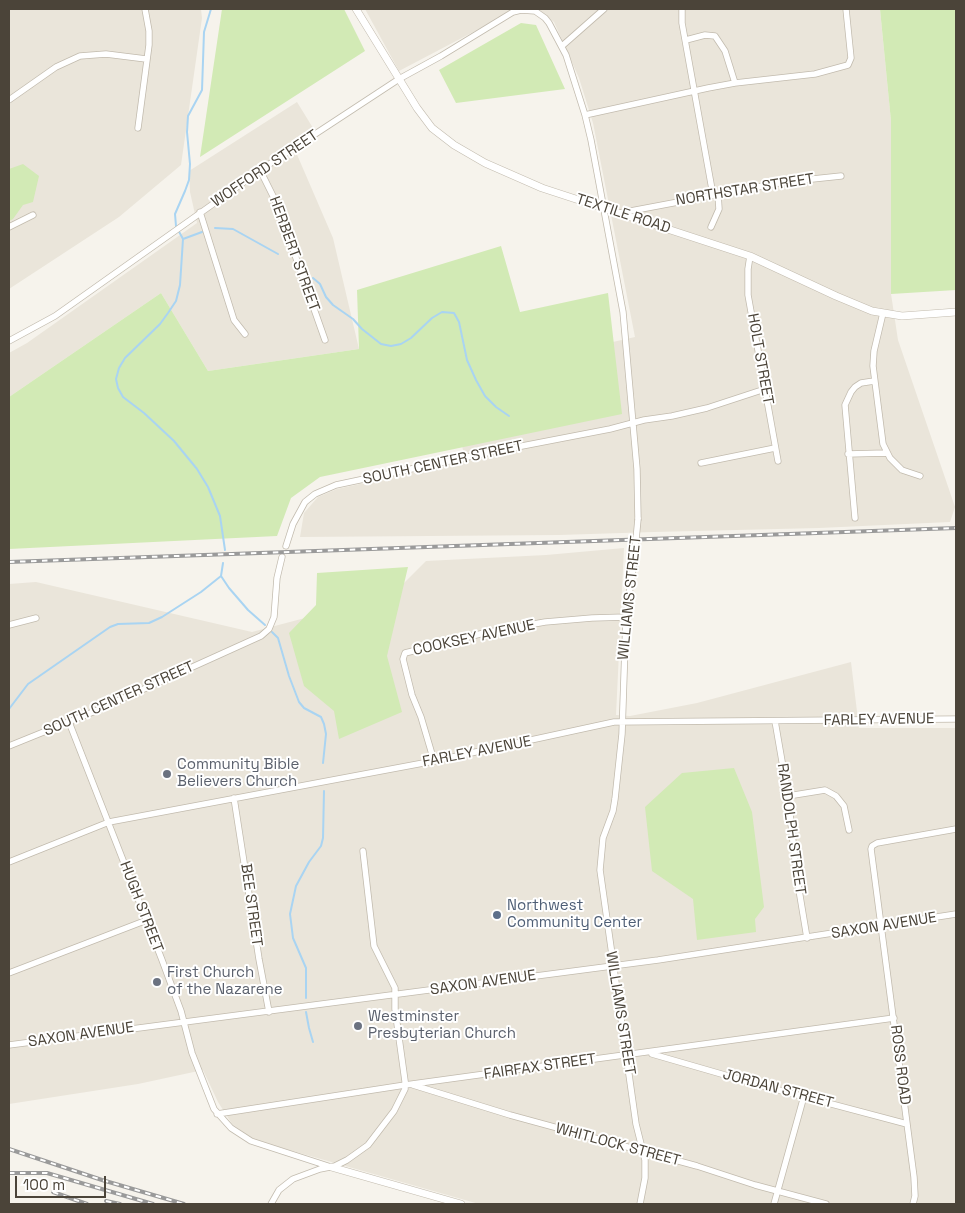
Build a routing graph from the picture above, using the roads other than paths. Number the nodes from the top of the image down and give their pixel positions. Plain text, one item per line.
1 (145, 9) edge
2 (356, 9) edge
3 (528, 9) edge
4 (604, 9) edge
5 (682, 9) edge
6 (846, 9) edge
7 (686, 40) junction
8 (562, 46) junction
9 (146, 59) junction
10 (399, 79) junction
11 (734, 83) junction
12 (695, 91) junction
13 (9, 100) edge
14 (585, 115) junction
15 (138, 128) dead end
16 (260, 170) junction
17 (840, 176) dead end
18 (716, 194) junction
19 (604, 208) junction
20 (200, 212) junction
21 (620, 213) junction
22 (33, 214) dead end
23 (9, 228) edge
24 (711, 228) dead end
25 (750, 256) junction
26 (956, 312) edge
27 (883, 313) junction
28 (245, 334) dead end
29 (325, 340) dead end
30 (9, 341) edge
31 (874, 381) junction
32 (765, 389) junction
33 (632, 423) junction
34 (775, 448) junction
35 (886, 453) junction
36 (848, 454) junction
37 (778, 462) dead end
38 (701, 463) dead end
39 (920, 476) dead end
40 (855, 518) dead end
41 (286, 546) dead end
42 (282, 557) dead end
43 (36, 618) dead end
44 (626, 618) junction
45 (9, 625) edge
46 (956, 719) edge
47 (775, 721) junction
48 (69, 722) junction
49 (622, 722) junction
50 (9, 746) edge
51 (434, 760) junction
52 (788, 796) junction
53 (234, 798) junction
54 (108, 822) junction
55 (849, 830) dead end
56 (956, 830) edge
57 (363, 851) dead end
58 (9, 862) edge
59 (956, 914) edge
60 (147, 920) junction
61 (881, 927) junction
62 (807, 938) junction
63 (613, 966) junction
64 (9, 973) edge
65 (394, 995) junction
66 (269, 1012) junction
67 (894, 1018) junction
68 (184, 1023) junction
69 (9, 1045) edge
70 (648, 1052) junction
71 (626, 1056) junction
72 (408, 1084) junction
73 (804, 1096) junction
74 (217, 1114) junction
75 (907, 1124) junction
76 (642, 1151) junction
77 (331, 1167) junction
78 (778, 1191) junction
79 (271, 1204) edge
80 (461, 1204) edge
81 (640, 1204) edge
82 (774, 1204) edge
83 (826, 1204) edge
84 (913, 1204) edge

1 - 9 street
2 - 10 street, TEXTILE ROAD
3 - 8 street, WILLIAMS STREET
3 - 10 street, WOFFORD STREET
4 - 8 street
5 - 7 street
6 - 11 street
7 - 11 street
7 - 12 street
8 - 14 street, WILLIAMS STREET
9 - 13 street
9 - 15 street
10 - 16 street, WOFFORD STREET
10 - 19 street, TEXTILE ROAD
11 - 12 street
12 - 14 street
12 - 18 street
14 - 19 street, WILLIAMS STREET
16 - 20 street, WOFFORD STREET
16 - 29 street, HERBERT STREET
17 - 18 street, NORTHSTAR STREET
18 - 21 street, NORTHSTAR STREET
18 - 24 street
19 - 21 street, TEXTILE ROAD
19 - 33 street, WILLIAMS STREET
20 - 28 street
20 - 30 street, WOFFORD STREET
21 - 25 street, TEXTILE ROAD
22 - 23 street
25 - 27 street, TEXTILE ROAD
25 - 32 street, HOLT STREET
26 - 27 street, TEXTILE ROAD
27 - 31 street
31 - 35 street
31 - 36 street
32 - 33 street, SOUTH CENTER STREET
32 - 34 street, HOLT STREET
33 - 41 street, SOUTH CENTER STREET
33 - 44 street, WILLIAMS STREET, bridge
34 - 37 street, HOLT STREET
34 - 38 street
35 - 36 street
35 - 39 street
36 - 40 street
42 - 48 street, SOUTH CENTER STREET
43 - 45 street
44 - 49 street, WILLIAMS STREET
44 - 51 street, COOKSEY AVENUE
46 - 47 street, FARLEY AVENUE
47 - 49 street, FARLEY AVENUE
47 - 52 street, RANDOLPH STREET
48 - 50 street, SOUTH CENTER STREET
48 - 54 street, HUGH STREET
49 - 51 street, FARLEY AVENUE
49 - 63 street, WILLIAMS STREET
51 - 53 street, FARLEY AVENUE
52 - 55 street
52 - 62 street, RANDOLPH STREET
53 - 54 street, FARLEY AVENUE
53 - 66 street, BEE STREET
54 - 58 street, FARLEY AVENUE
54 - 60 street, HUGH STREET
56 - 61 street, ROSS ROAD
57 - 65 street
59 - 61 street, SAXON AVENUE
60 - 64 street
60 - 68 street, HUGH STREET
61 - 62 street, SAXON AVENUE
61 - 67 street, ROSS ROAD
62 - 63 street, SAXON AVENUE
63 - 65 street, SAXON AVENUE
63 - 71 street, WILLIAMS STREET
65 - 66 street, SAXON AVENUE
65 - 72 street
66 - 68 street, SAXON AVENUE
67 - 70 street, FAIRFAX STREET
67 - 75 street, ROSS ROAD
68 - 69 street, SAXON AVENUE
68 - 74 street, HUGH STREET
70 - 71 street, FAIRFAX STREET
70 - 73 street, JORDAN STREET
71 - 72 street, FAIRFAX STREET
71 - 76 street, WILLIAMS STREET
72 - 74 street, FAIRFAX STREET
72 - 76 street, WHITLOCK STREET
72 - 77 street
73 - 75 street, JORDAN STREET
73 - 78 street
74 - 77 street, HUGH STREET
75 - 84 street, ROSS ROAD
76 - 78 street, WHITLOCK STREET
76 - 81 street, WILLIAMS STREET
77 - 79 street
77 - 80 street
78 - 82 street
78 - 83 street, WHITLOCK STREET

